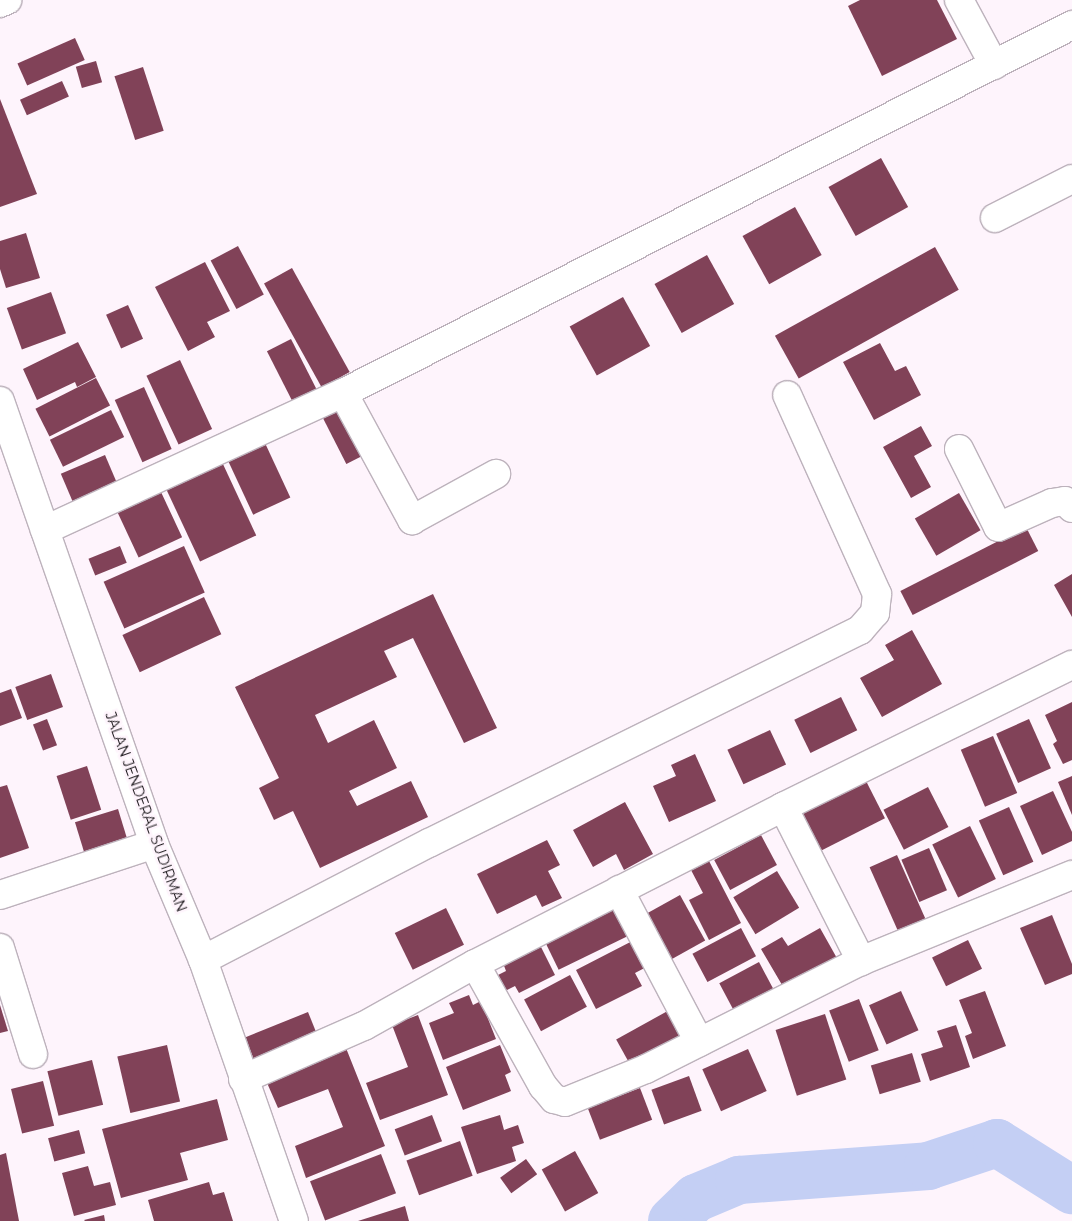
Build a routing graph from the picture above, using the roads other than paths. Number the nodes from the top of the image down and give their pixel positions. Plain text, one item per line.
1 (7, 0) edge
2 (959, 0) edge
3 (0, 3) edge
4 (1072, 25) edge
5 (994, 64) junction
6 (1072, 179) edge
7 (995, 218) dead end
8 (343, 393) junction
9 (787, 396) dead end
10 (0, 401) edge
11 (959, 449) dead end
12 (496, 474) dead end
13 (1072, 508) edge
14 (45, 530) junction
15 (1072, 665) edge
16 (783, 807) junction
17 (154, 844) junction
18 (1072, 875) edge
19 (619, 890) junction
20 (0, 895) edge
21 (0, 948) edge
22 (203, 960) junction
23 (860, 961) junction
24 (475, 964) junction
25 (699, 1042) junction
26 (33, 1054) dead end
27 (243, 1079) junction
28 (294, 1221) edge

1 - 3 street
2 - 5 street
4 - 5 street
5 - 8 street
6 - 7 street
8 - 12 street
8 - 14 street
9 - 22 street
10 - 14 street, JALAN JENDERAL SUDIRMAN
11 - 13 street
14 - 17 street, JALAN JENDERAL SUDIRMAN
15 - 16 street
16 - 19 street
16 - 23 street
17 - 20 street
17 - 22 street, JALAN JENDERAL SUDIRMAN
18 - 23 street
19 - 24 street
19 - 25 street
21 - 26 street
22 - 27 street, JALAN JENDERAL SUDIRMAN
23 - 25 street
24 - 25 street
24 - 27 street
27 - 28 street, JALAN JENDERAL SUDIRMAN

